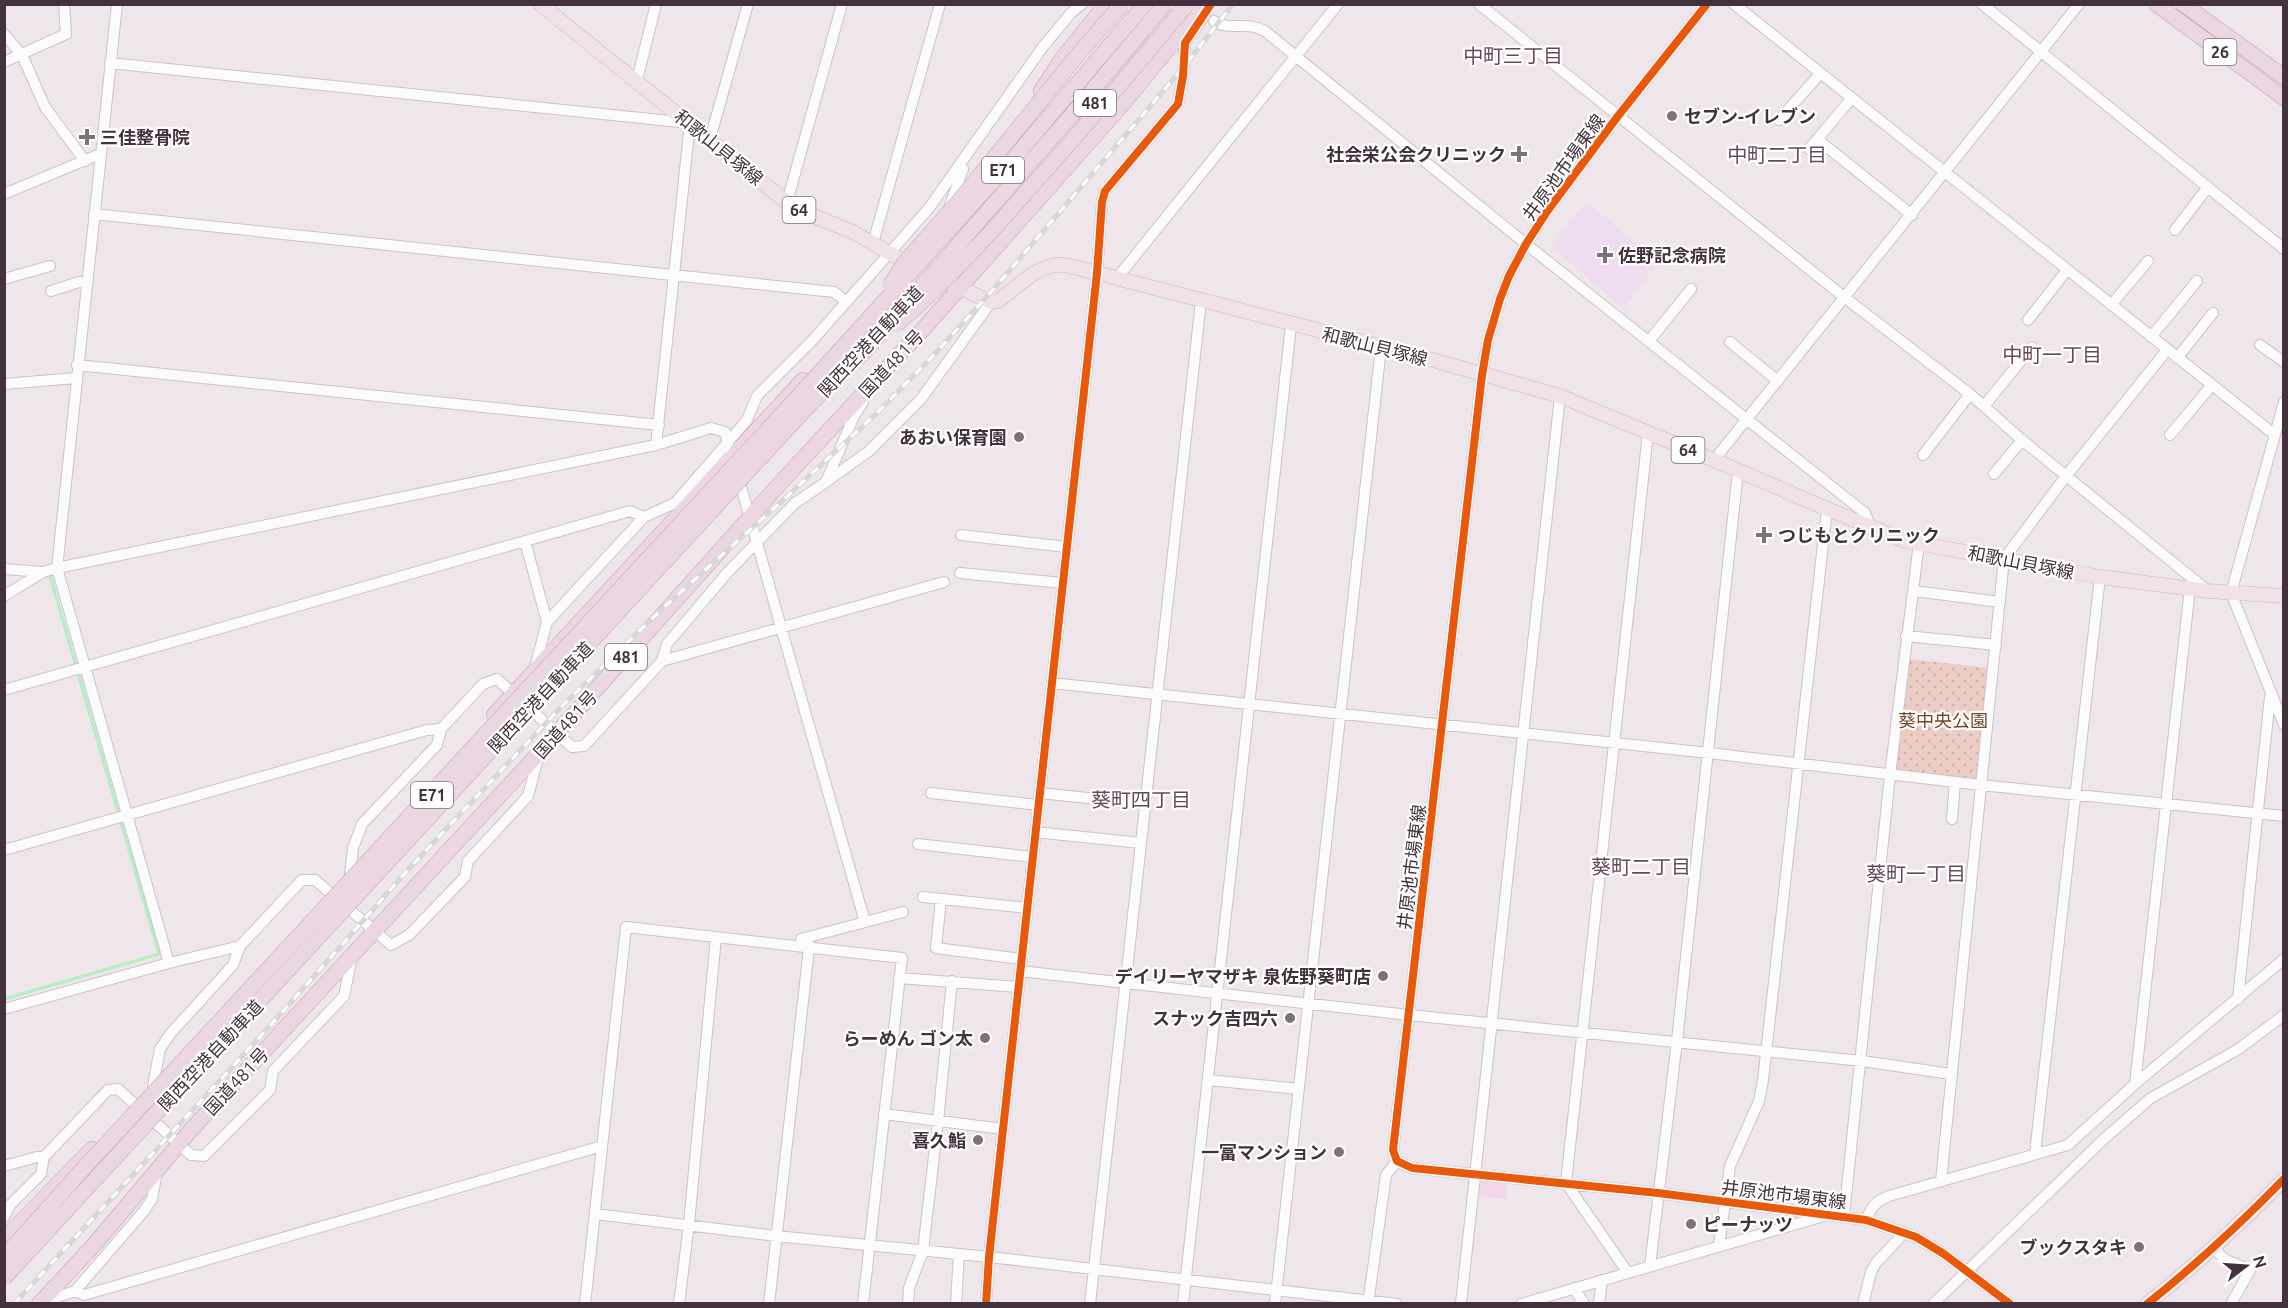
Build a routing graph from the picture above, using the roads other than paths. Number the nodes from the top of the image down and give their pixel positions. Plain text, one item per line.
1 (64, 4) edge
2 (117, 4) edge
3 (540, 4) edge
4 (656, 4) edge
5 (748, 4) edge
6 (842, 4) edge
7 (940, 4) edge
8 (1082, 4) edge
9 (1106, 4) edge
10 (1122, 4) edge
11 (1138, 4) edge
12 (1145, 4) edge
13 (1165, 4) edge
14 (1173, 4) edge
15 (1187, 4) edge
16 (1205, 4) edge
17 (1211, 4) edge
18 (1338, 4) edge
19 (1479, 4) edge
20 (1707, 4) edge
21 (1734, 4) edge
22 (1982, 4) edge
23 (2079, 4) edge
24 (2156, 4) edge
25 (2183, 4) edge
26 (1214, 21) dead end
27 (4, 34) edge
28 (2041, 52) junction
29 (22, 55) junction
30 (1296, 57) junction
31 (4, 62) edge
32 (110, 63) junction
33 (1820, 74) junction
34 (2283, 77) edge
35 (637, 80) junction
36 (2283, 98) edge
37 (1851, 99) junction
38 (1006, 101) junction
39 (1618, 116) junction
40 (1779, 120) dead end
41 (690, 123) junction
42 (710, 140) junction
43 (1817, 140) junction
44 (1809, 149) dead end
45 (100, 153) junction
46 (85, 161) junction
47 (1945, 174) junction
48 (2208, 187) junction
49 (976, 190) junction
50 (4, 194) edge
51 (785, 200) junction
52 (1028, 210) junction
53 (94, 214) junction
54 (1912, 215) junction
55 (2175, 230) dead end
56 (941, 231) junction
57 (873, 243) junction
58 (1526, 244) junction
59 (2283, 249) edge
60 (890, 254) junction
61 (2148, 261) dead end
62 (910, 265) junction
63 (50, 266) dead end
64 (2067, 270) junction
65 (1097, 273) junction
66 (676, 275) junction
67 (1117, 278) junction
68 (4, 279) edge
69 (2198, 281) dead end
70 (86, 283) junction
71 (958, 288) junction
72 (1691, 289) dead end
73 (51, 291) dead end
74 (1844, 297) junction
75 (1201, 301) junction
76 (847, 302) junction
77 (991, 302) junction
78 (2111, 305) junction
79 (2213, 313) dead end
80 (2028, 320) dead end
81 (1291, 325) junction
82 (858, 332) junction
83 (2151, 337) junction
84 (1649, 341) junction
85 (1730, 342) dead end
86 (2260, 345) dead end
87 (1381, 347) junction
88 (2032, 347) dead end
89 (866, 350) junction
90 (2168, 350) junction
91 (2177, 358) junction
92 (2283, 362) edge
93 (77, 365) junction
94 (881, 374) junction
95 (1482, 375) junction
96 (76, 378) junction
97 (1778, 381) junction
98 (4, 384) edge
99 (2212, 385) junction
100 (1970, 394) junction
101 (1560, 396) junction
102 (2283, 402) edge
103 (1984, 406) junction
104 (1747, 419) junction
105 (659, 425) junction
106 (1648, 433) junction
107 (2169, 435) dead end
108 (2275, 435) junction
109 (2022, 440) junction
110 (656, 445) junction
111 (730, 449) junction
112 (1923, 455) dead end
113 (1714, 460) junction
114 (1738, 471) junction
115 (1994, 474) dead end
116 (2066, 476) junction
117 (826, 482) junction
118 (1827, 509) junction
119 (644, 517) junction
120 (750, 519) junction
121 (1871, 528) junction
122 (962, 536) dead end
123 (525, 541) junction
124 (756, 542) junction
125 (1919, 543) junction
126 (1067, 547) junction
127 (2004, 559) junction
128 (57, 568) junction
129 (4, 569) edge
130 (16, 570) junction
131 (43, 572) junction
132 (960, 573) dead end
133 (2100, 577) junction
134 (944, 582) dead end
135 (1063, 583) junction
136 (20, 586) junction
137 (2190, 588) junction
138 (1914, 591) junction
139 (2208, 591) junction
140 (2231, 593) junction
141 (4, 596) edge
142 (2283, 596) edge
143 (2000, 602) junction
144 (548, 622) junction
145 (780, 628) junction
146 (1906, 636) junction
147 (1995, 645) junction
148 (662, 661) junction
149 (84, 667) junction
150 (534, 671) junction
151 (1052, 683) junction
152 (4, 690) edge
153 (513, 693) junction
154 (1157, 693) junction
155 (2271, 694) junction
156 (1249, 704) junction
157 (1340, 715) junction
158 (1442, 724) junction
159 (2283, 725) edge
160 (441, 729) junction
161 (1523, 733) junction
162 (557, 734) junction
163 (1613, 744) junction
164 (539, 753) junction
165 (1709, 753) junction
166 (1798, 765) junction
167 (1890, 775) junction
168 (1955, 782) junction
169 (1981, 785) junction
170 (931, 793) dead end
171 (1040, 793) junction
172 (2074, 793) junction
173 (1145, 804) junction
174 (2165, 804) junction
175 (1038, 805) junction
176 (2256, 812) junction
177 (126, 815) junction
178 (2283, 816) edge
179 (1952, 819) dead end
180 (1035, 832) junction
181 (1141, 843) junction
182 (918, 844) dead end
183 (4, 850) edge
184 (1032, 857) junction
185 (350, 874) junction
186 (331, 894) junction
187 (923, 897) dead end
188 (941, 899) junction
189 (1027, 908) junction
190 (903, 912) dead end
191 (865, 922) junction
192 (375, 933) junction
193 (716, 937) junction
194 (808, 943) junction
195 (240, 946) junction
196 (352, 957) junction
197 (1021, 959) junction
198 (2283, 959) edge
199 (169, 963) junction
200 (1020, 971) junction
201 (899, 978) junction
202 (952, 981) junction
203 (1125, 982) junction
204 (1018, 987) junction
205 (1217, 992) junction
206 (2238, 999) junction
207 (1309, 1002) junction
208 (4, 1009) edge
209 (1409, 1015) junction
210 (2283, 1015) edge
211 (1491, 1022) junction
212 (1582, 1032) junction
213 (1677, 1041) junction
214 (1766, 1052) junction
215 (1862, 1061) junction
216 (1951, 1074) junction
217 (1208, 1080) junction
218 (2135, 1084) junction
219 (153, 1086) junction
220 (1299, 1089) junction
221 (135, 1105) junction
222 (884, 1114) junction
223 (938, 1121) junction
224 (1003, 1129) junction
225 (178, 1144) junction
226 (602, 1146) junction
227 (2035, 1153) junction
228 (44, 1157) junction
229 (1397, 1161) junction
230 (4, 1166) edge
231 (158, 1168) junction
232 (1476, 1173) junction
233 (2283, 1179) edge
234 (1941, 1181) junction
235 (1566, 1183) junction
236 (1658, 1193) junction
237 (1724, 1202) junction
238 (595, 1214) junction
239 (1830, 1214) junction
240 (1844, 1216) junction
241 (4, 1217) edge
242 (1866, 1220) junction
243 (689, 1224) junction
244 (1904, 1233) junction
245 (776, 1236) junction
246 (4, 1239) edge
247 (870, 1245) junction
248 (1719, 1246) junction
249 (2214, 1248) junction
250 (922, 1251) junction
251 (959, 1255) junction
252 (4, 1257) edge
253 (988, 1257) junction
254 (1650, 1266) junction
255 (1094, 1269) junction
256 (1967, 1271) junction
257 (1628, 1273) junction
258 (4, 1278) edge
259 (1186, 1280) junction
260 (1602, 1280) junction
261 (1574, 1288) junction
262 (1276, 1290) junction
263 (75, 1291) junction
264 (1368, 1302) edge
265 (40, 1303) edge
266 (585, 1304) edge
267 (679, 1304) edge
268 (769, 1304) edge
269 (863, 1304) edge
270 (908, 1304) edge
271 (956, 1304) edge
272 (986, 1304) edge
273 (1090, 1304) edge
274 (1183, 1304) edge
275 (1275, 1304) edge
276 (1397, 1304) edge
277 (1461, 1304) edge
278 (1521, 1304) edge
279 (1584, 1304) edge
280 (1599, 1304) edge
281 (1863, 1304) edge
282 (1933, 1304) edge
283 (2010, 1304) edge
284 (2147, 1304) edge
285 (2231, 1304) edge

1 - 29 street
2 - 32 street
3 - 35 main road, 和歌山貝塚線 / 64
4 - 35 street
5 - 42 street
6 - 51 street
7 - 57 street
8 - 38 street
9 - 49 highway, 481
10 - 82 highway, bridge
11 - 49 highway, 481
12 - 82 highway, 関西空港自動車道 / E71, bridge
13 - 89 highway, 関西空港自動車道 / E71, bridge
14 - 52 highway, 481
15 - 89 highway, bridge
16 - 52 highway, 国道481号 / 481
17 - 65 street
18 - 30 street
19 - 39 street
20 - 39 street, 井原池市場東線
21 - 33 street
22 - 28 street
23 - 28 street
24 - 36 highway, 26
25 - 34 highway, 26
26 - 30 street
27 - 29 street
28 - 47 street
28 - 48 street
29 - 31 street
29 - 46 street
30 - 58 street
30 - 67 street
32 - 41 street
32 - 45 street
33 - 37 street
33 - 40 street
35 - 41 main road, 和歌山貝塚線 / 64
37 - 43 street
37 - 47 street
38 - 56 street
38 - 60 street
39 - 58 street, 井原池市場東線
39 - 74 street
41 - 42 main road, 和歌山貝塚線 / 64
41 - 66 street
42 - 51 main road, 和歌山貝塚線 / 64
43 - 44 street
43 - 54 street
45 - 46 street
45 - 53 street
46 - 50 street
47 - 54 street
47 - 64 street
48 - 55 street
48 - 59 street
49 - 56 highway, 481
51 - 57 main road, 和歌山貝塚線 / 64
52 - 71 highway, 国道481号 / 481
53 - 66 street
53 - 70 street
54 - 74 street
56 - 62 highway, 481
57 - 60 main road, 和歌山貝塚線 / 64
58 - 84 street
58 - 95 street, 井原池市場東線
60 - 62 main road, 和歌山貝塚線 / 64
60 - 76 street
61 - 78 street
62 - 71 main road, 和歌山貝塚線 / 64
62 - 111 highway, 481
63 - 68 street
64 - 78 street
64 - 80 street
65 - 67 main road, 和歌山貝塚線 / 64
65 - 77 main road, 和歌山貝塚線 / 64
65 - 126 street
66 - 76 street
66 - 105 street
67 - 75 main road, 和歌山貝塚線 / 64
69 - 83 street
70 - 73 street
70 - 93 street
71 - 77 main road, 和歌山貝塚線 / 64
71 - 94 highway, 国道481号 / 481
72 - 84 street
74 - 97 street
74 - 100 street
75 - 81 main road, 和歌山貝塚線 / 64
75 - 154 street
76 - 111 street
77 - 117 street
78 - 83 street
79 - 91 street
81 - 87 main road, 和歌山貝塚線 / 64
81 - 156 street
82 - 252 highway, 関西空港自動車道 / E71, bridge
83 - 90 street
84 - 104 street
85 - 97 street
86 - 92 street
87 - 95 main road, 和歌山貝塚線 / 64
87 - 157 street
88 - 103 street
89 - 258 highway, 関西空港自動車道 / E71, bridge
90 - 91 street
90 - 116 street
91 - 99 street
93 - 96 street
93 - 105 street
94 - 117 street
94 - 120 highway, 国道481号 / 481
95 - 101 main road, 和歌山貝塚線 / 64
95 - 158 street, 井原池市場東線
96 - 98 street
96 - 128 street
97 - 104 street
99 - 107 street
99 - 108 street
100 - 103 street
100 - 112 street
101 - 106 main road, 和歌山貝塚線 / 64
101 - 161 street
102 - 108 street
103 - 109 street
104 - 113 street
104 - 121 street
105 - 110 street
106 - 113 main road, 和歌山貝塚線 / 64
106 - 163 street
108 - 140 street
109 - 115 street
109 - 116 street
110 - 111 street
110 - 128 street
111 - 119 street
111 - 120 street
111 - 150 highway, 481
113 - 114 main road, 和歌山貝塚線 / 64
114 - 118 main road, 和歌山貝塚線 / 64
114 - 165 street
116 - 127 street
116 - 139 street
117 - 124 street
118 - 121 main road, 和歌山貝塚線 / 64
118 - 166 street
119 - 123 street
119 - 144 street
120 - 124 street
120 - 162 highway, 国道481号 / 481
121 - 125 main road, 和歌山貝塚線 / 64
122 - 126 street
123 - 144 street
123 - 149 street
124 - 145 street
124 - 148 street
125 - 127 main road, 和歌山貝塚線 / 64
125 - 138 street
126 - 135 street
127 - 133 main road, 和歌山貝塚線 / 64
127 - 143 street
128 - 131 street
128 - 149 street
129 - 130 street
130 - 131 street
130 - 136 street
131 - 136 street
132 - 135 street
133 - 137 main road, 和歌山貝塚線 / 64
133 - 172 street
134 - 145 street
135 - 151 street
136 - 141 street
137 - 139 main road, 和歌山貝塚線 / 64
137 - 174 street
138 - 143 street
138 - 146 street
139 - 140 main road, 和歌山貝塚線 / 64
140 - 142 main road, 和歌山貝塚線 / 64
140 - 155 street
143 - 147 street
144 - 150 street
145 - 148 street
145 - 191 street
146 - 147 street
146 - 167 street
147 - 169 street
148 - 162 street
149 - 152 street
149 - 177 street
150 - 153 highway, 481
151 - 154 street
151 - 171 street
153 - 160 street
153 - 162 street
153 - 185 highway, 481
154 - 156 street
154 - 173 street
155 - 159 street
155 - 176 street
156 - 157 street
156 - 205 street
157 - 158 street
157 - 207 street
158 - 161 street
158 - 209 street, 井原池市場東線
160 - 177 street
160 - 185 street
161 - 163 street
161 - 211 street
162 - 164 highway, 国道481号 / 481
163 - 165 street
163 - 212 street
164 - 192 highway, 国道481号 / 481
164 - 192 street
165 - 166 street
165 - 213 street
166 - 167 street
166 - 214 street
167 - 168 street
167 - 215 street
168 - 169 street
168 - 179 street
169 - 172 street
169 - 216 street
170 - 175 street
171 - 173 street
171 - 175 street
172 - 174 street
172 - 227 street
173 - 181 street
174 - 176 street
174 - 218 street
175 - 180 street
176 - 178 street
176 - 206 street
177 - 183 street
177 - 199 street
180 - 181 street
180 - 184 street
181 - 203 street
182 - 184 street
184 - 189 street
185 - 186 highway, 481
186 - 192 street
186 - 195 street
186 - 219 highway, 481
187 - 188 street
188 - 189 street
188 - 197 street
189 - 197 street
190 - 191 street
191 - 194 street
192 - 196 highway, 国道481号 / 481
193 - 194 street
193 - 226 street
193 - 243 street
194 - 201 street
194 - 245 street
195 - 199 street
195 - 219 street
196 - 225 highway, 国道481号 / 481
196 - 225 street
197 - 200 street
198 - 206 street
199 - 208 street
200 - 203 street
200 - 204 street
201 - 202 street
201 - 222 street
202 - 204 street
202 - 223 street
203 - 205 street
203 - 255 street
204 - 224 street
205 - 207 street
205 - 217 street
206 - 218 street
207 - 209 street
207 - 220 street
209 - 211 street
209 - 229 street, 井原池市場東線
210 - 256 street
211 - 212 street
211 - 232 street
212 - 213 street
212 - 235 street
213 - 214 street
213 - 236 street
214 - 215 street
214 - 237 street
215 - 216 street
215 - 240 street
216 - 234 street
217 - 220 street
217 - 259 street
218 - 227 street
219 - 221 highway, 481
220 - 262 street
221 - 225 street
221 - 228 street
221 - 246 highway, 481
222 - 223 street
222 - 247 street
223 - 224 street
223 - 250 street
224 - 253 street
225 - 231 highway, 国道481号 / 481
226 - 238 street
226 - 263 street
227 - 234 street
228 - 230 street
228 - 241 street
229 - 232 street, 井原池市場東線
229 - 264 street
231 - 263 street
231 - 265 highway, 国道481号 / 481
232 - 235 street, 井原池市場東線
232 - 277 street
233 - 249 main road
234 - 242 street
235 - 236 street, 井原池市場東線
235 - 257 street
236 - 237 street, 井原池市場東線
236 - 254 street
237 - 239 street, 井原池市場東線
237 - 248 street
238 - 243 street
238 - 266 street
239 - 240 street, 井原池市場東線
239 - 248 street
240 - 242 street, 井原池市場東線
242 - 244 street, 井原池市場東線
243 - 245 street
243 - 267 street
244 - 256 street, 井原池市場東線
244 - 281 street
245 - 247 street
245 - 268 street
247 - 250 street
247 - 269 street
248 - 254 street
249 - 284 main road
249 - 285 street
250 - 251 street
250 - 270 street
251 - 253 street
251 - 271 street
253 - 255 street
253 - 272 street
254 - 257 street
255 - 259 street
255 - 273 street
256 - 282 street
256 - 283 street, 井原池市場東線
257 - 260 street
259 - 262 street
259 - 274 street
260 - 261 street
260 - 280 street
261 - 278 street
261 - 279 street
262 - 264 street
262 - 275 street
263 - 265 street
264 - 276 street

